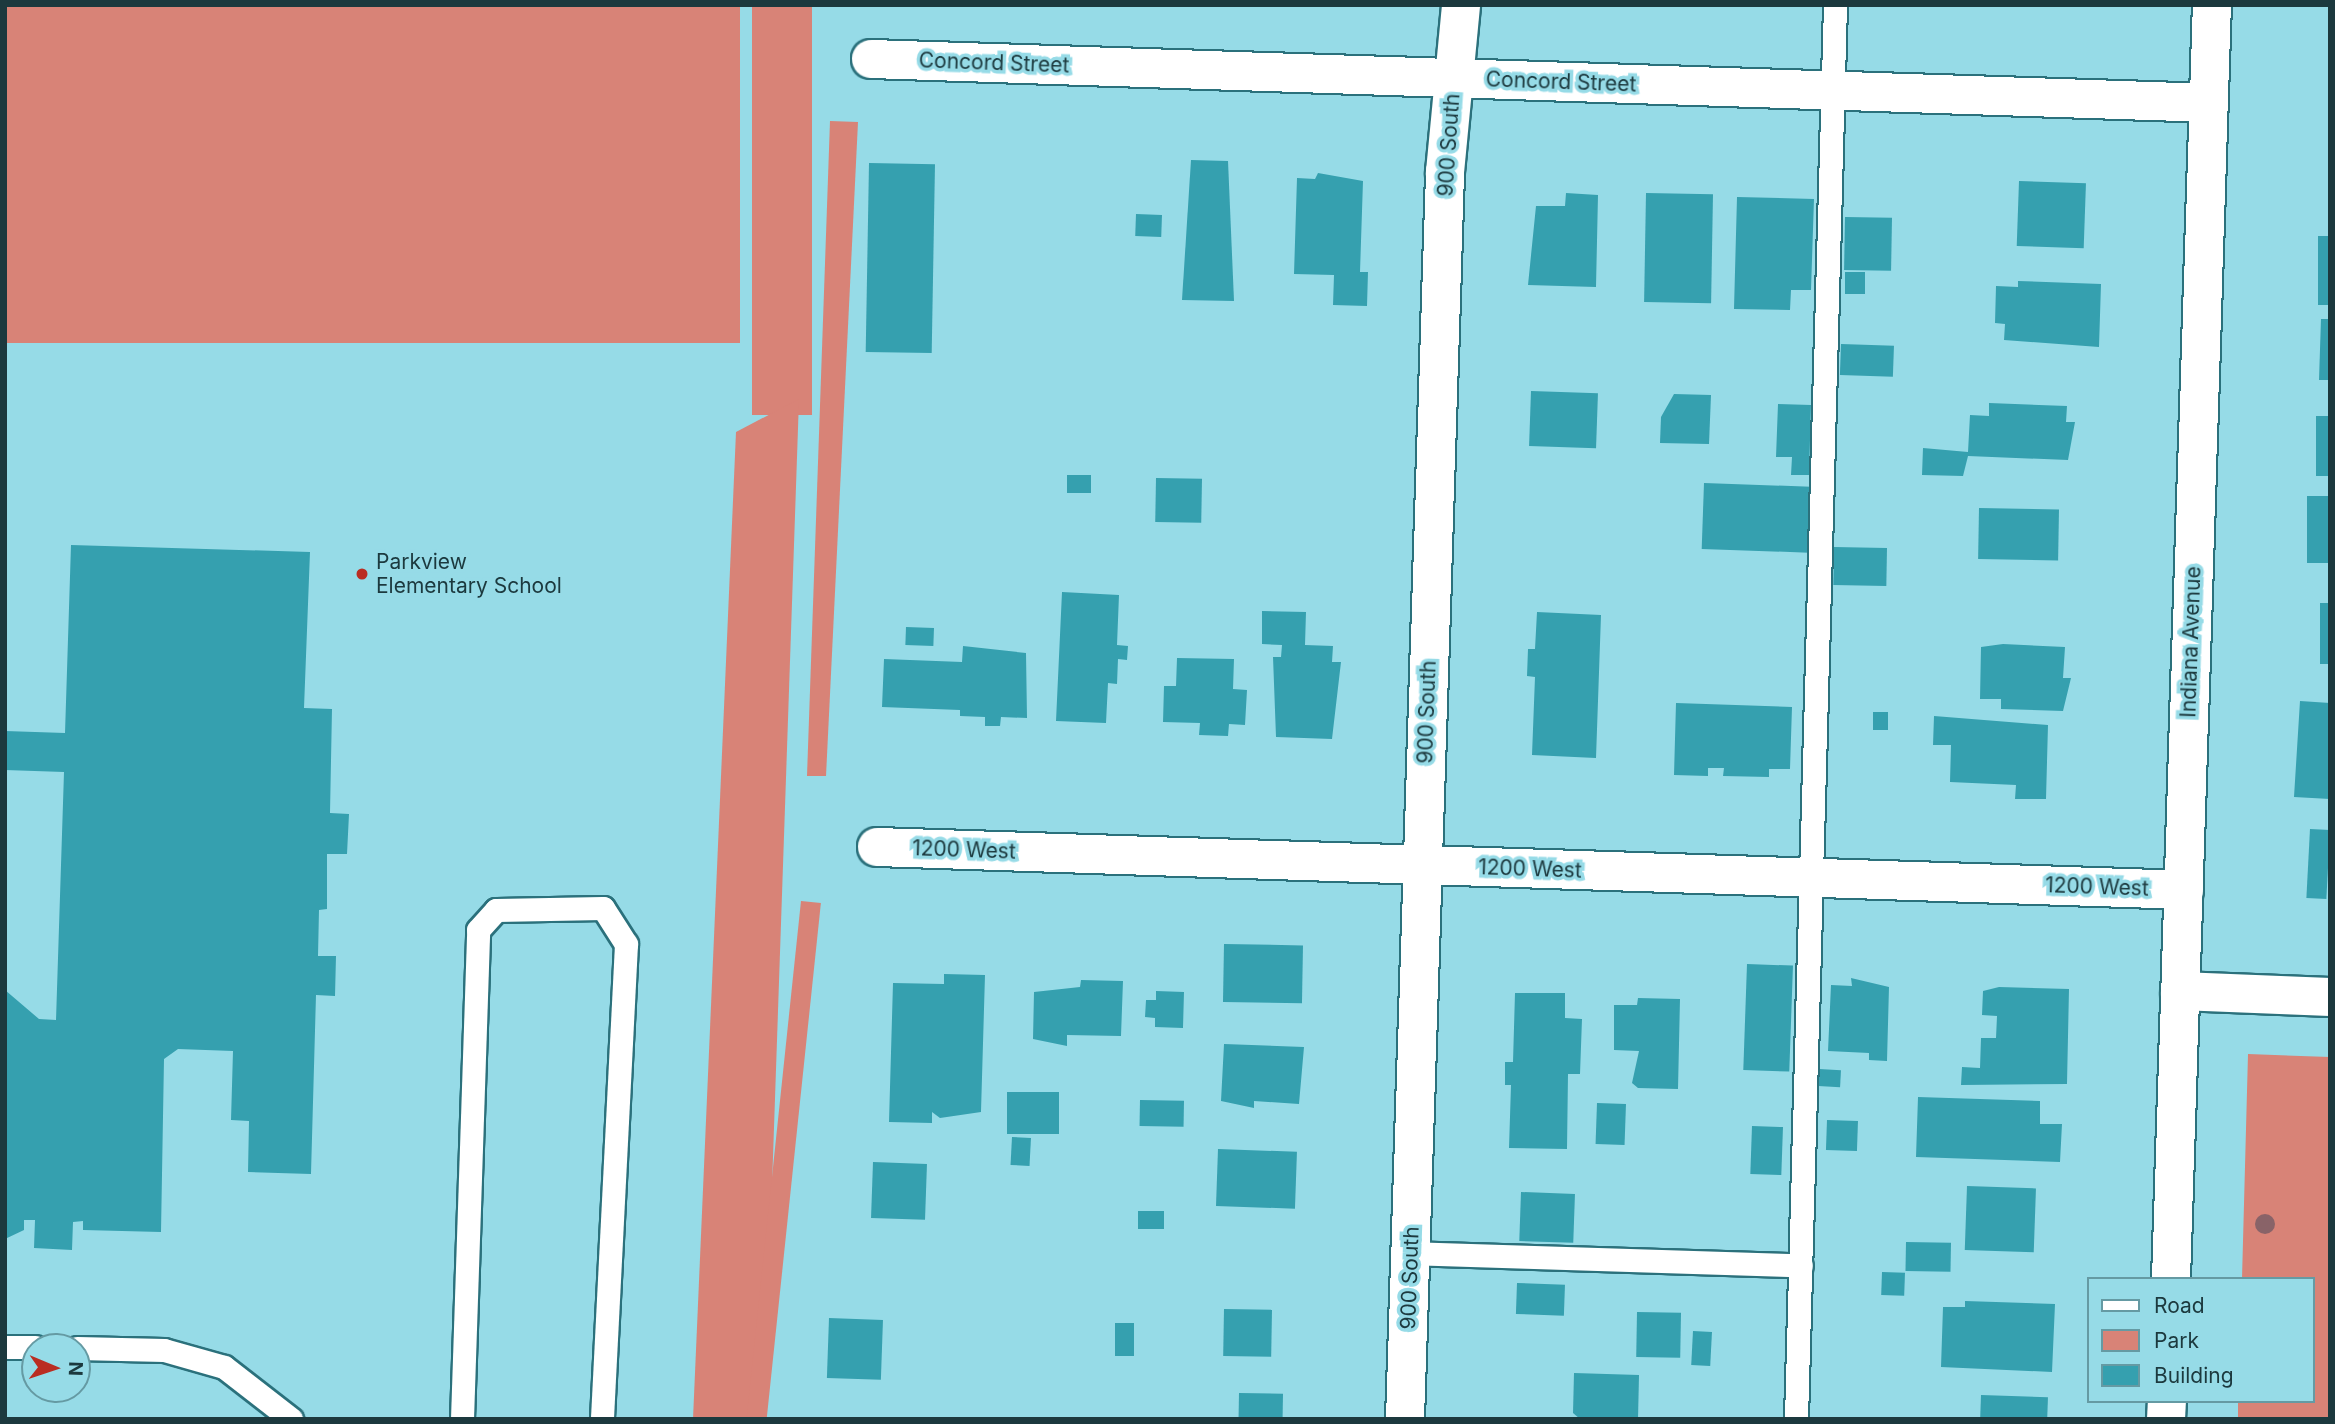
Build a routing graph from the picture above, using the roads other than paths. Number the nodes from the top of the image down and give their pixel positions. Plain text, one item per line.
1 (1461, 5) edge
2 (1835, 5) edge
3 (2212, 5) edge
4 (871, 59) dead end
5 (1454, 78) junction
6 (1831, 91) junction
7 (2209, 103) junction
8 (877, 847) dead end
9 (1422, 865) junction
10 (1812, 878) junction
11 (2184, 890) junction
12 (2180, 992) junction
13 (2330, 996) edge
14 (1410, 1253) junction
15 (1801, 1265) junction
16 (2171, 1277) edge
17 (91, 1348) edge
18 (291, 1419) edge
19 (462, 1419) edge
20 (602, 1419) edge
21 (1405, 1419) edge
22 (1796, 1419) edge

1 - 5 street, 900 South
2 - 6 lane
3 - 7 street, Indiana Avenue
4 - 5 street, Concord Street
5 - 6 street, Concord Street
5 - 9 street, 900 South
6 - 7 street, Concord Street
6 - 10 lane
7 - 11 street, Indiana Avenue
8 - 9 street, 1200 West
9 - 10 street, 1200 West
9 - 14 street, 900 South
10 - 11 street, 1200 West
10 - 15 lane
11 - 12 street, Indiana Avenue
12 - 13 street
12 - 16 street, Indiana Avenue
14 - 15 lane
14 - 21 street, 900 South
15 - 22 lane
17 - 18 lane
19 - 20 lane

